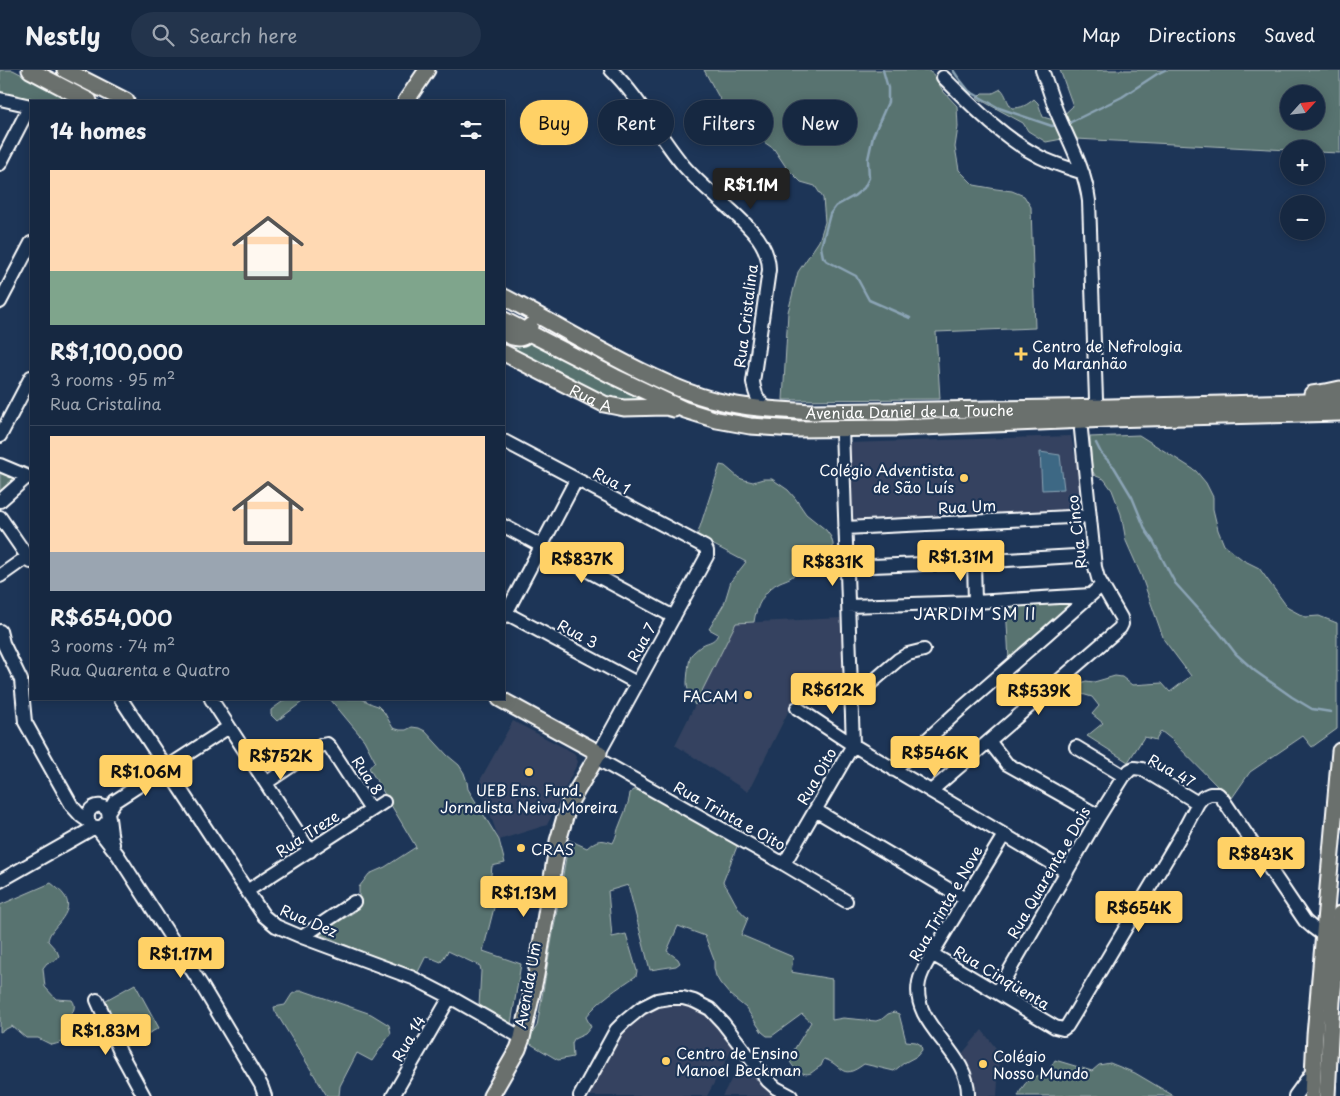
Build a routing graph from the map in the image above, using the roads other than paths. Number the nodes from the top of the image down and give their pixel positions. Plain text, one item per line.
1 (30, 70) edge
2 (65, 70) edge
3 (428, 70) edge
4 (611, 70) edge
5 (1042, 70) edge
6 (943, 77) dead end
7 (0, 98) edge
8 (87, 100) edge
9 (124, 100) edge
10 (409, 100) edge
11 (415, 100) edge
12 (30, 106) edge
13 (30, 108) edge
14 (0, 164) edge
15 (1083, 173) junction
16 (30, 245) edge
17 (505, 298) edge
18 (0, 302) edge
19 (528, 310) junction
20 (505, 320) edge
21 (528, 332) junction
22 (505, 334) edge
23 (505, 354) edge
24 (30, 379) edge
25 (1340, 389) edge
26 (1096, 399) junction
27 (1340, 401) edge
28 (1009, 408) junction
29 (768, 409) junction
30 (686, 410) junction
31 (1110, 413) junction
32 (1340, 413) edge
33 (1340, 424) edge
34 (956, 426) junction
35 (842, 429) junction
36 (1081, 430) junction
37 (0, 436) edge
38 (505, 442) edge
39 (0, 465) edge
40 (29, 477) edge
41 (576, 480) junction
42 (0, 501) edge
43 (1090, 516) junction
44 (0, 517) edge
45 (505, 527) edge
46 (845, 528) junction
47 (541, 546) junction
48 (705, 547) joint
49 (1093, 556) junction
50 (30, 557) edge
51 (974, 562) junction
52 (846, 567) junction
53 (0, 576) edge
54 (1102, 585) junction
55 (1091, 595) junction
56 (975, 602) junction
57 (848, 606) junction
58 (505, 614) edge
59 (674, 617) junction
60 (0, 631) edge
61 (924, 650) dead end
62 (637, 683) junction
63 (122, 700) edge
64 (212, 700) edge
65 (491, 700) edge
66 (502, 700) edge
67 (851, 700) junction
68 (797, 708) dead end
69 (229, 727) junction
70 (988, 741) junction
71 (853, 745) junction
72 (1076, 747) dead end
73 (1340, 751) edge
74 (595, 754) junction
75 (166, 768) junction
76 (894, 770) junction
77 (1127, 773) junction
78 (266, 783) junction
79 (931, 791) junction
80 (1201, 800) junction
81 (384, 802) dead end
82 (371, 810) junction
83 (815, 810) junction
84 (109, 816) junction
85 (1099, 816) junction
86 (91, 826) junction
87 (1004, 834) junction
88 (310, 851) junction
89 (118, 855) junction
90 (784, 864) junction
91 (1067, 872) junction
92 (0, 881) edge
93 (247, 891) junction
94 (965, 899) junction
95 (846, 901) dead end
96 (354, 902) dead end
97 (1340, 914) edge
98 (1324, 936) junction
99 (302, 937) junction
100 (932, 954) junction
101 (997, 992) junction
102 (450, 997) junction
103 (97, 1000) dead end
104 (520, 1037) junction
105 (1313, 1071) junction
106 (144, 1096) edge
107 (265, 1096) edge
108 (393, 1096) edge
109 (484, 1096) edge
110 (491, 1096) edge
111 (580, 1096) edge
112 (790, 1096) edge
113 (968, 1096) edge
114 (1295, 1096) edge
115 (1312, 1096) edge
116 (1328, 1096) edge

1 - 8 main road
2 - 9 main road
3 - 10 main road
3 - 11 main road
4 - 29 street, Rua Cristalina
5 - 15 street
6 - 15 street
7 - 12 street
13 - 14 street
15 - 26 street
16 - 18 street
17 - 19 main road, Avenida Daniel de La Touche
19 - 21 main road
19 - 29 main road, Avenida Daniel de La Touche
20 - 21 main road, Avenida Daniel de La Touche
21 - 22 main road
21 - 30 main road, Avenida Daniel de La Touche
23 - 30 main road, Rua A
24 - 37 street
25 - 26 main road
26 - 28 main road
27 - 31 main road, Avenida Daniel de La Touche
28 - 29 main road, Avenida Daniel de La Touche
28 - 31 main road, Avenida Daniel de La Touche
30 - 35 main road, Avenida Daniel de La Touche
31 - 32 main road, Avenida Daniel de La Touche
31 - 34 main road, Avenida Daniel de La Touche
33 - 36 main road
34 - 35 main road, Avenida Daniel de La Touche
34 - 36 main road
35 - 46 street, Rua Oito
36 - 43 street, Rua Cinco
38 - 41 street, Rua 1
39 - 40 street
40 - 42 street
41 - 47 street
41 - 48 street, Rua 1
43 - 46 street, Rua Um
43 - 49 street, Rua Cinco
44 - 50 street
45 - 47 street
46 - 52 street, Rua Oito
47 - 58 street
47 - 59 street
48 - 59 street, Rua 7
49 - 51 street
49 - 54 street, Rua Cinco
50 - 53 street
51 - 52 street
51 - 56 street
52 - 57 street, Rua Oito
54 - 55 street
54 - 70 street, Rua Cinco
55 - 56 street
55 - 76 street
56 - 57 street
57 - 67 street, Rua Oito
58 - 62 street, Rua 3
59 - 62 street, Rua 7
60 - 86 street
61 - 67 street
62 - 74 street, Rua 7
63 - 75 street, Rua Dez
64 - 69 street
65 - 74 main road
66 - 74 main road
67 - 71 street, Rua Oito
68 - 71 street
69 - 75 street
69 - 78 street
70 - 79 street
70 - 85 street
71 - 76 street
71 - 83 street, Rua Oito
72 - 77 street, Rua 47
73 - 98 main road
74 - 90 street, Rua Trinta e Oito
74 - 104 main road, Avenida Um
75 - 84 street
75 - 93 street, Rua Dez
76 - 79 street
77 - 80 street, Rua 47
77 - 85 street, Rua Quarenta e Dois
78 - 82 street, Rua 8
78 - 88 street
79 - 87 street
80 - 98 street, Rua 47
80 - 101 street, Rua Cinqüenta
81 - 82 street, Rua Treze
82 - 88 street, Rua Treze
83 - 90 street, Rua Oito
83 - 94 street
84 - 86 street
84 - 86 street
84 - 89 street
85 - 91 street, Rua Quarenta e Dois
86 - 89 street
86 - 92 street
87 - 91 street
87 - 94 street, Rua Trinta e Nove
88 - 93 street, Rua Treze
89 - 107 street
90 - 95 street, Rua Trinta e Oito
91 - 101 street, Rua Quarenta e Dois
93 - 99 street, Rua Dez
94 - 100 street, Rua Trinta e Nove
96 - 99 street
97 - 116 main road
98 - 105 main road
99 - 102 street, Rua Dez
100 - 101 street, Rua Cinqüenta
100 - 113 street, Rua Trinta e Nove
102 - 104 street, Rua Dez
102 - 108 street, Rua 14
103 - 106 street
104 - 109 main road, Avenida Um
104 - 110 main road, Avenida Um
105 - 114 street
105 - 115 main road
111 - 112 street

